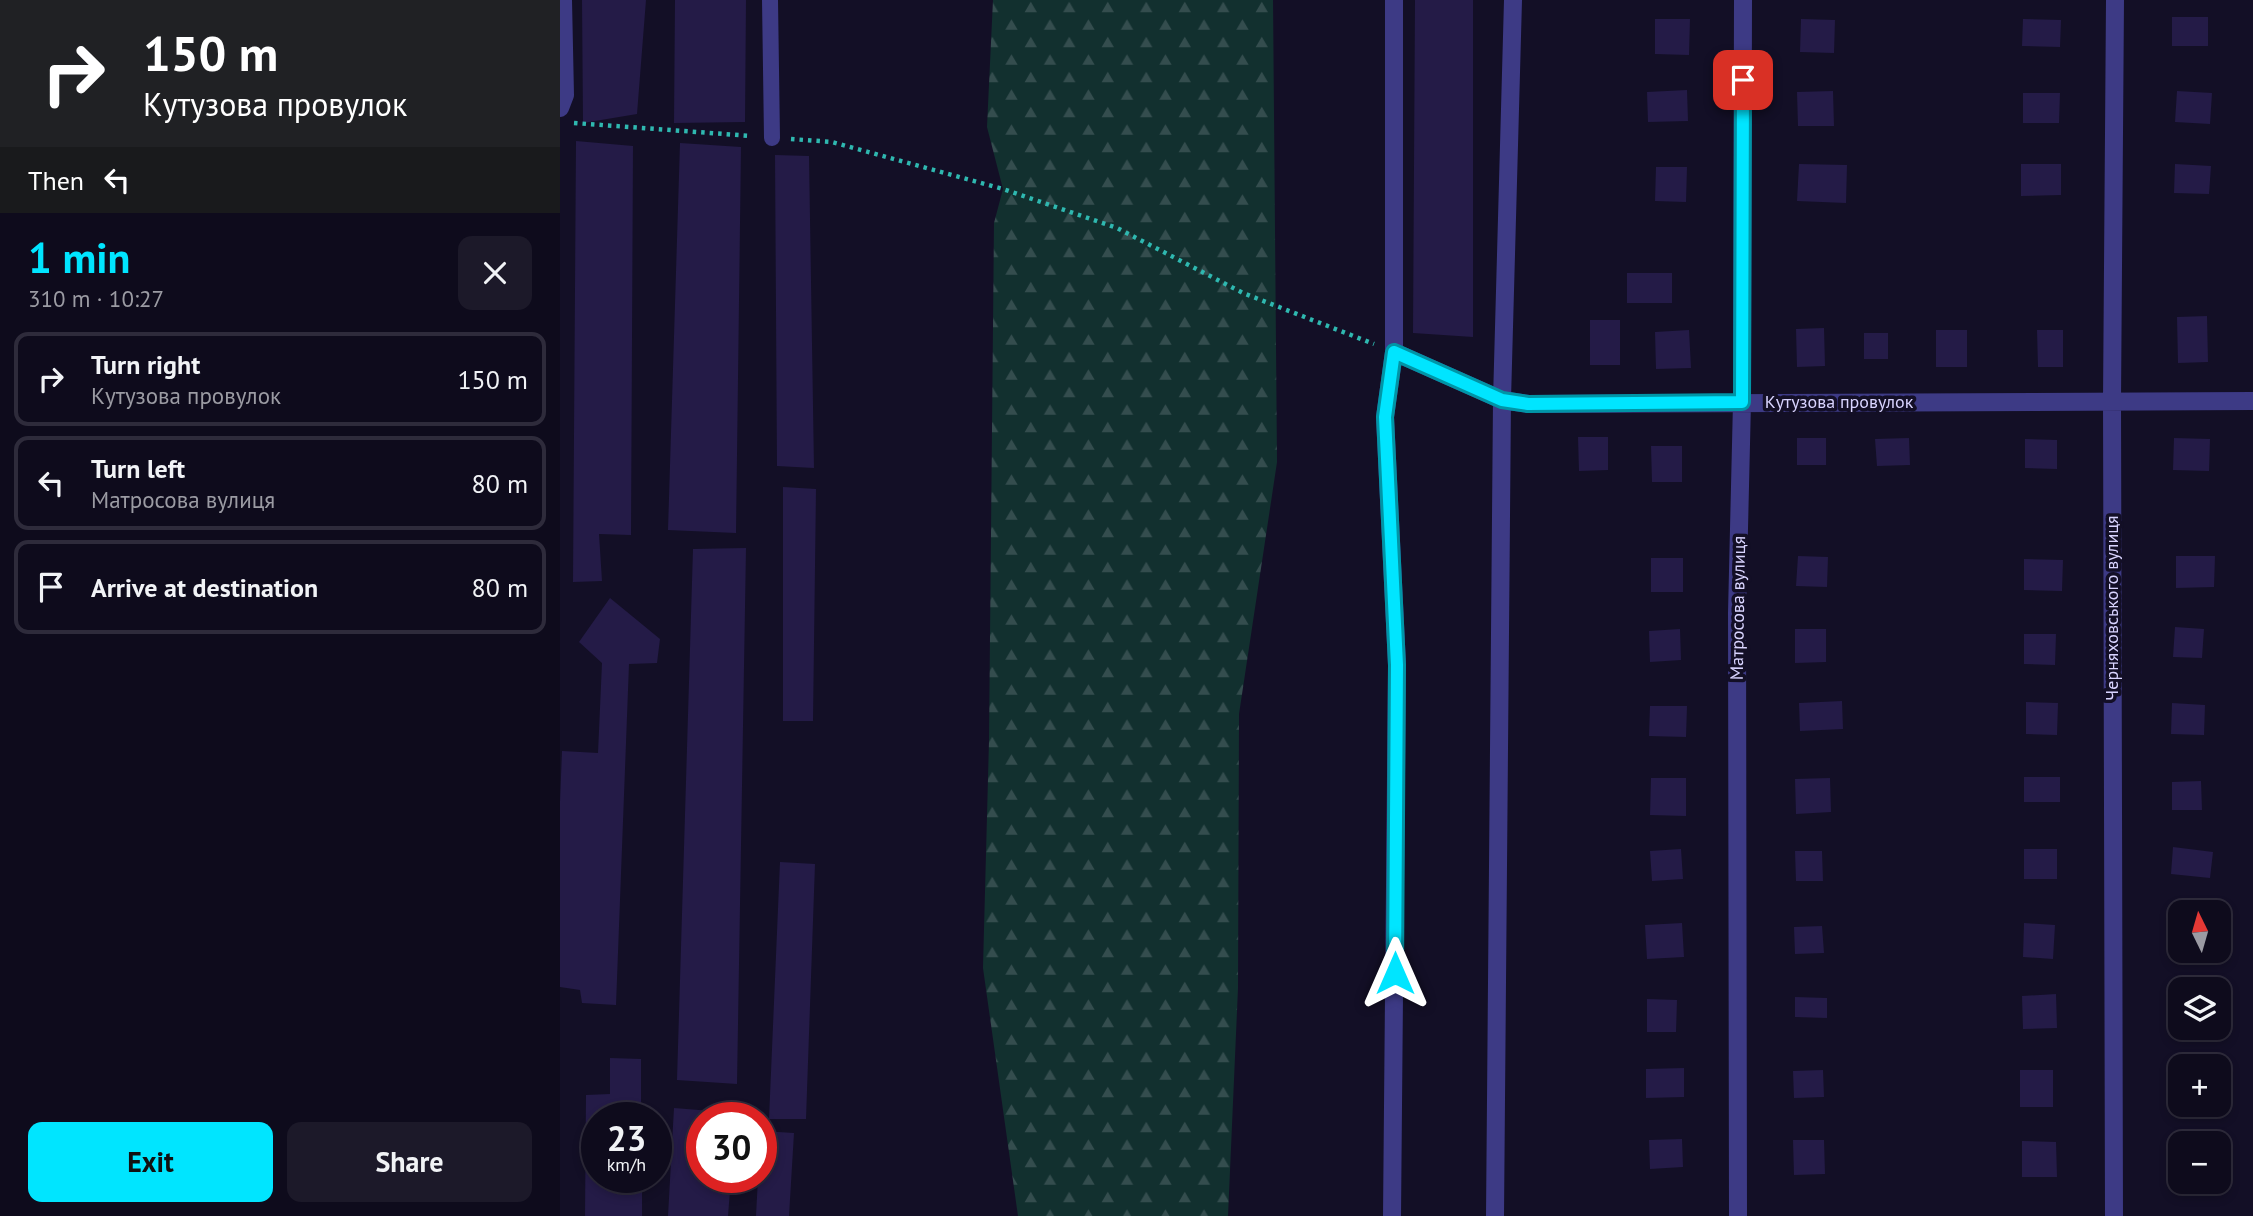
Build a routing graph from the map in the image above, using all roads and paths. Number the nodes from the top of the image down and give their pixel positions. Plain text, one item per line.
1 (563, 0) edge
2 (770, 0) edge
3 (1394, 0) edge
4 (1513, 0) edge
5 (1743, 0) edge
6 (2115, 0) edge
7 (560, 108) edge
8 (573, 123) dead end
9 (772, 138) junction
10 (1394, 352) junction
11 (1502, 400) junction
12 (2112, 400) junction
13 (2253, 401) edge
14 (1742, 402) junction
15 (1392, 1216) edge
16 (1495, 1216) edge
17 (1738, 1216) edge
18 (2114, 1216) edge

1 - 7 street
2 - 9 lane
3 - 10 street
4 - 11 street
5 - 14 street, Матросова вулиця
6 - 12 street, Черняховського вулиця
8 - 9 path
9 - 10 path
10 - 11 street, Кутузова провулок
10 - 15 street
11 - 14 street, Кутузова провулок
11 - 16 street
12 - 13 street, Кутузова провулок
12 - 14 street, Кутузова провулок
12 - 18 street, Черняховського вулиця
14 - 17 street, Матросова вулиця

